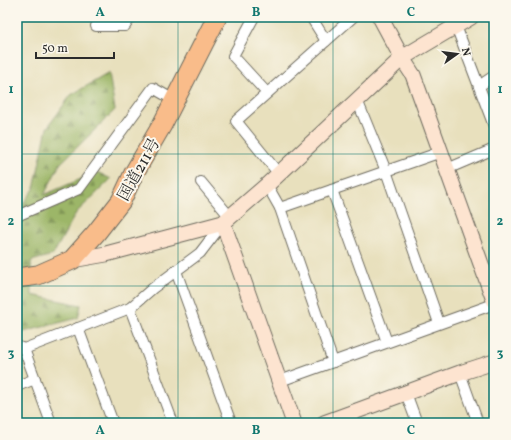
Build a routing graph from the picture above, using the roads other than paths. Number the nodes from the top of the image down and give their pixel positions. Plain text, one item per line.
1 (131, 17) edge
2 (217, 17) edge
3 (254, 17) edge
4 (311, 17) edge
5 (352, 17) edge
6 (380, 17) edge
7 (470, 17) edge
8 (96, 26) dead end
9 (456, 26) junction
10 (326, 41) junction
11 (402, 58) junction
12 (494, 76) edge
13 (479, 86) junction
14 (268, 93) junction
15 (174, 100) junction
16 (358, 100) junction
17 (494, 126) edge
18 (494, 149) edge
19 (441, 152) junction
20 (447, 170) junction
21 (386, 171) junction
22 (279, 174) junction
23 (201, 182) dead end
24 (267, 185) junction
25 (332, 190) junction
26 (280, 208) junction
27 (17, 216) edge
28 (226, 220) junction
29 (72, 260) junction
30 (176, 270) junction
31 (17, 278) edge
32 (494, 300) edge
33 (494, 304) edge
34 (130, 308) junction
35 (439, 323) junction
36 (78, 328) junction
37 (387, 342) junction
38 (21, 347) edge
39 (333, 362) junction
40 (494, 362) edge
41 (460, 373) junction
42 (35, 379) junction
43 (280, 381) junction
44 (17, 386) edge
45 (406, 393) junction
46 (354, 418) edge
47 (51, 423) edge
48 (113, 423) edge
49 (173, 423) edge
50 (231, 423) edge
51 (294, 423) edge
52 (324, 423) edge
53 (416, 423) edge
54 (478, 423) edge

1 - 8 street
2 - 15 highway, 国道211号
3 - 14 street
4 - 10 street
5 - 10 street
6 - 11 street
7 - 9 street
9 - 11 street
9 - 13 street
10 - 14 street
11 - 16 street
11 - 19 street
12 - 13 street
13 - 17 street
14 - 22 street
15 - 27 street
15 - 29 highway, 国道211号
16 - 21 street
16 - 22 street
18 - 20 street
19 - 20 street
19 - 21 street
20 - 32 street
21 - 25 street
21 - 35 street
22 - 24 street
23 - 28 street
24 - 26 street
24 - 28 street
25 - 26 street
25 - 37 street
26 - 39 street
28 - 29 street
28 - 30 street
28 - 43 street
29 - 31 highway, 国道211号
30 - 34 street
30 - 50 street
33 - 35 street
34 - 36 street
34 - 49 street
35 - 37 street
36 - 38 street
36 - 48 street
37 - 39 street
38 - 42 street
39 - 43 street
40 - 41 street
41 - 45 street
41 - 54 street
42 - 44 street
42 - 47 street
43 - 51 street
45 - 46 street
45 - 53 street
46 - 52 street

